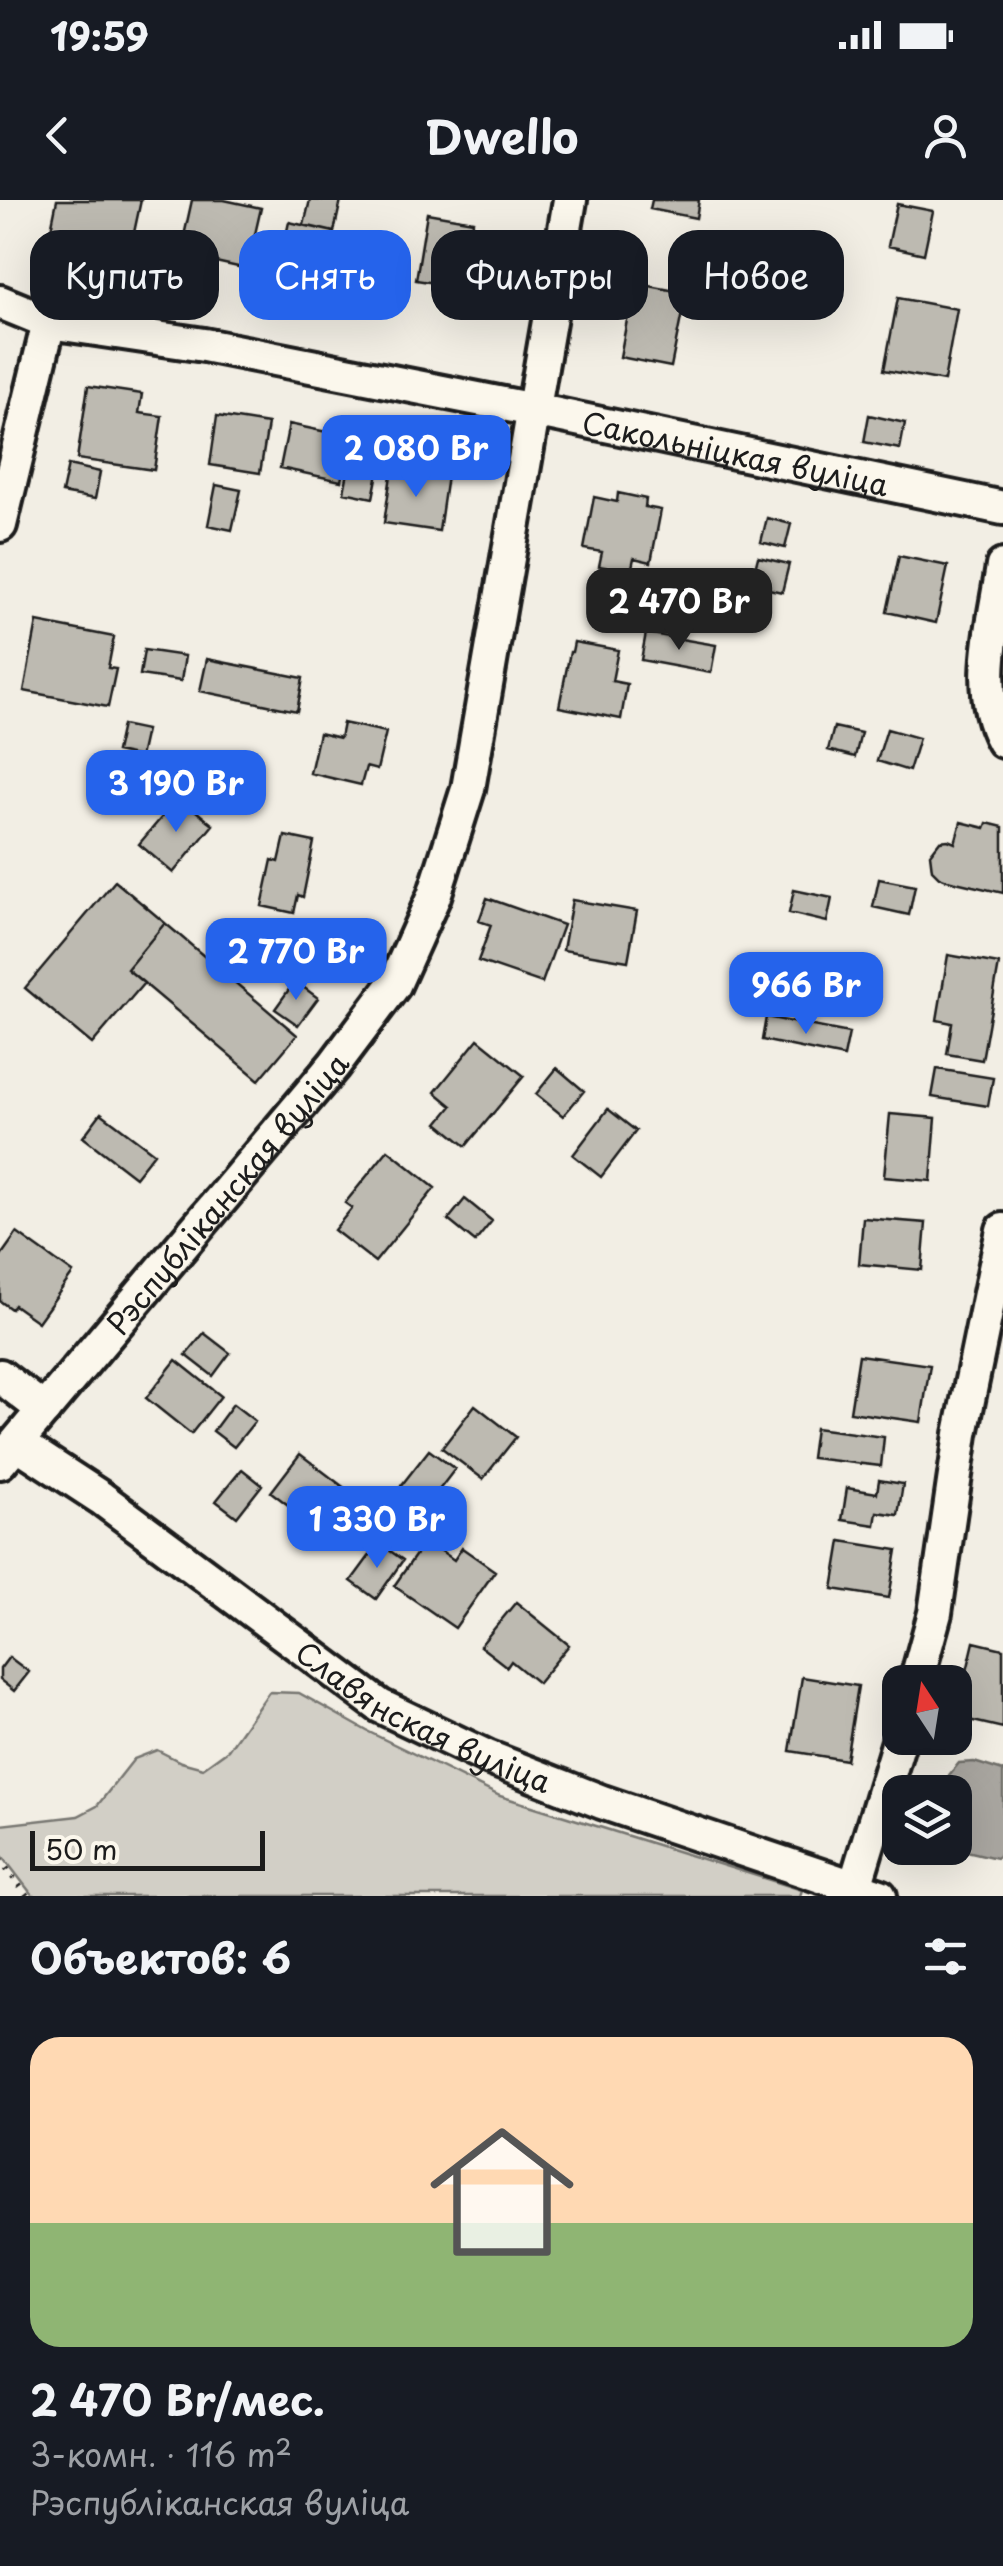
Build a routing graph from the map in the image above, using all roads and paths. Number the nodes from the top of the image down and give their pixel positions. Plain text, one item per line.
1 (570, 200) edge
2 (0, 302) edge
3 (50, 322) junction
4 (534, 410) junction
5 (1003, 508) edge
6 (0, 526) edge
7 (1003, 566) edge
8 (1003, 741) edge
9 (1003, 1230) edge
10 (0, 1376) edge
11 (44, 1410) junction
12 (9, 1453) edge
13 (921, 1665) edge
14 (896, 1755) edge
15 (0, 1860) edge
16 (868, 1891) edge
17 (27, 1896) edge

1 - 4 street, Рэспубліканская вуліца
2 - 3 street, Сакольніцкая вуліца
3 - 4 street, Сакольніцкая вуліца
3 - 6 street
4 - 5 street, Сакольніцкая вуліца
4 - 11 street, Рэспубліканская вуліца
7 - 8 street
9 - 13 street
10 - 11 street
11 - 12 street, Рэспубліканская вуліца
12 - 16 street, Славянская вуліца
14 - 16 street
15 - 17 path

